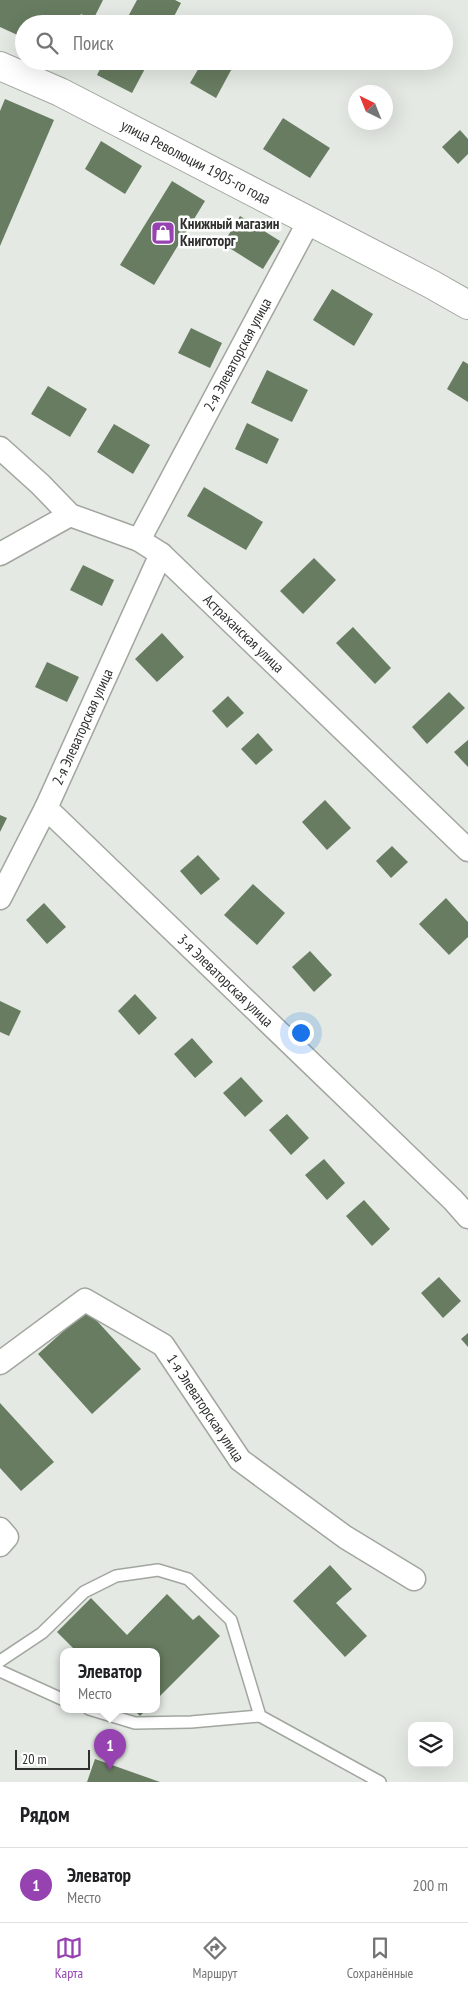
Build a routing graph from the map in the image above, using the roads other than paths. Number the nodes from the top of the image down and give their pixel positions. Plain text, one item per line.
1 (0, 66) edge
2 (309, 221) junction
3 (468, 305) edge
4 (0, 448) edge
5 (70, 515) junction
6 (139, 540) junction
7 (0, 554) edge
8 (161, 554) junction
9 (46, 808) junction
10 (468, 850) edge
11 (0, 898) edge
12 (468, 1217) edge
13 (0, 1363) edge
14 (0, 1529) edge
15 (0, 1545) edge
16 (414, 1579) dead end
17 (0, 1662) edge
18 (0, 1671) edge
19 (60, 1698) edge
20 (103, 1713) edge
21 (260, 1716) junction
22 (380, 1782) edge

1 - 2 street, улица Революции 1905-го года
2 - 3 street, улица Революции 1905-го года
2 - 6 street, 2-я Элеваторская улица
4 - 5 street, Астраханская улица
5 - 6 street, Астраханская улица
5 - 7 street
6 - 8 street, Астраханская улица
8 - 9 street, 2-я Элеваторская улица
8 - 10 street, Астраханская улица
9 - 11 street, 2-я Элеваторская улица
9 - 12 street, 3-я Элеваторская улица
13 - 16 street, 1-я Элеваторская улица
14 - 15 street
17 - 21 lane
18 - 19 lane
20 - 21 lane
21 - 22 lane

